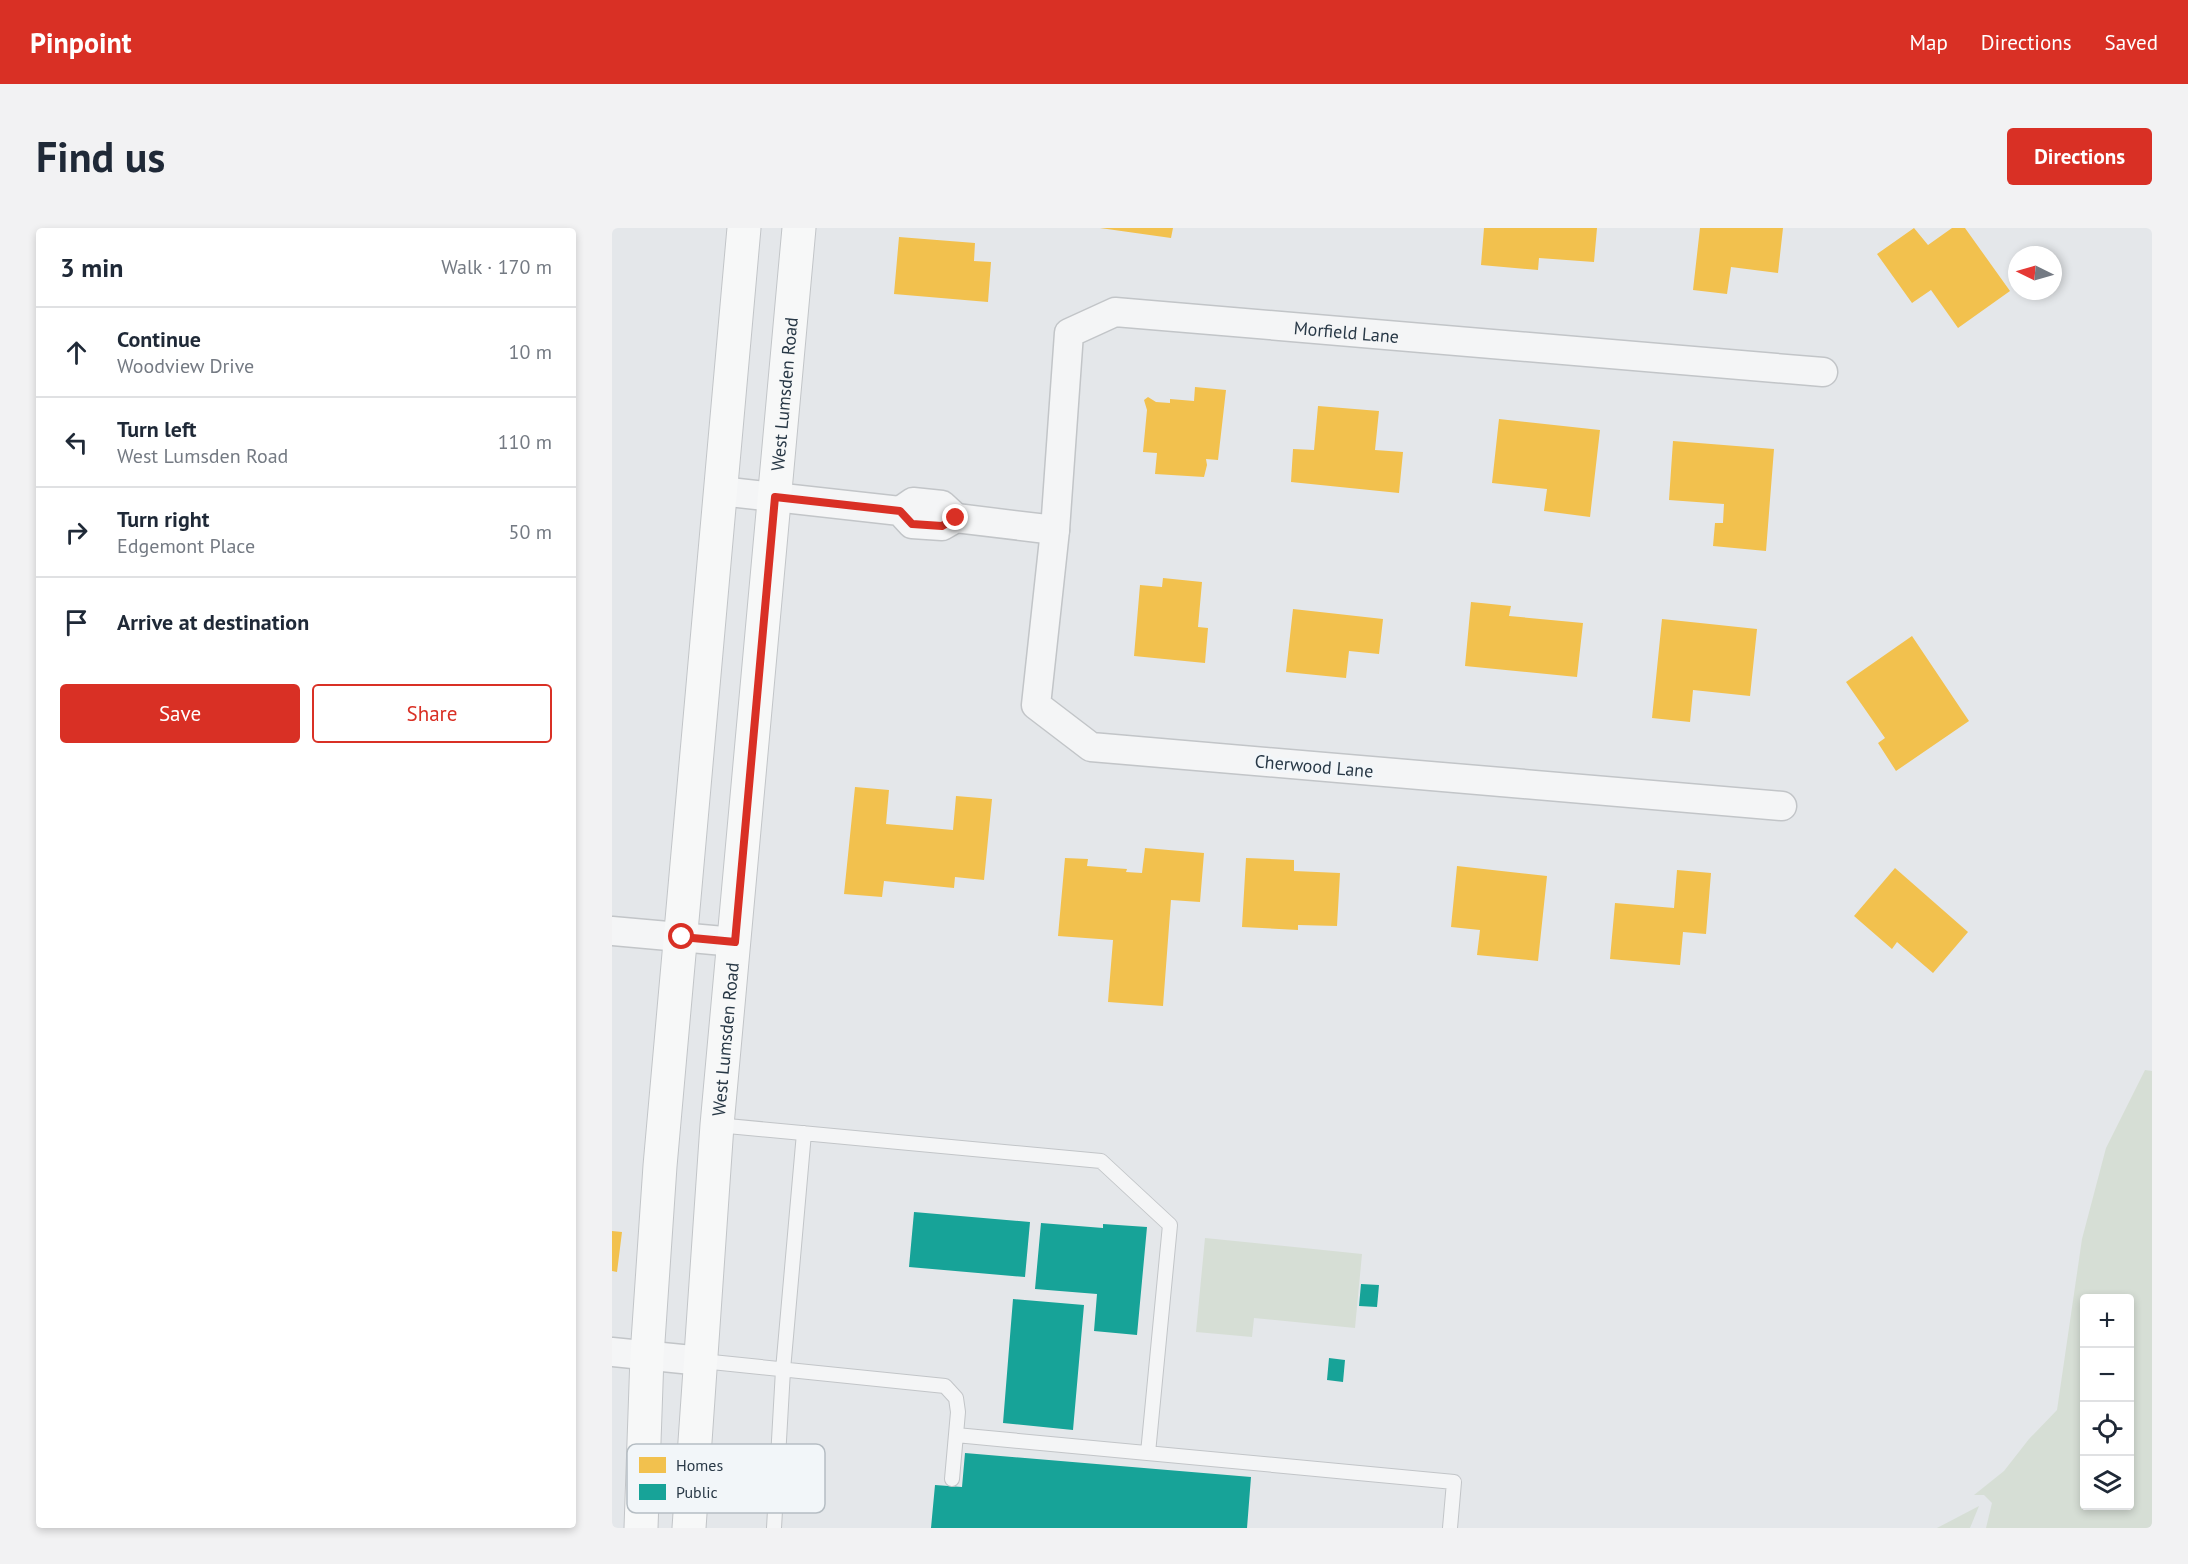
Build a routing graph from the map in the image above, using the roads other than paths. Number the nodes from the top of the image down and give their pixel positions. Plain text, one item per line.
1 (744, 228) edge
2 (799, 228) edge
3 (1823, 372) dead end
4 (720, 490) junction
5 (775, 497) junction
6 (1056, 530) junction
7 (1782, 806) dead end
8 (612, 931) edge
9 (682, 937) junction
10 (735, 942) junction
11 (717, 1125) junction
12 (804, 1133) junction
13 (612, 1353) edge
14 (647, 1356) junction
15 (702, 1361) junction
16 (783, 1370) junction
17 (956, 1435) junction
18 (643, 1444) edge
19 (696, 1444) edge
20 (779, 1444) edge
21 (1148, 1453) junction
22 (952, 1479) dead end
23 (641, 1513) edge
24 (690, 1513) edge
25 (775, 1513) edge
26 (640, 1528) edge
27 (689, 1528) edge
28 (774, 1528) edge
29 (1450, 1528) edge

1 - 4 main road
2 - 5 main road, West Lumsden Road
3 - 6 street, Morfield Lane
4 - 5 street
4 - 9 main road
5 - 6 street
5 - 10 main road, West Lumsden Road
6 - 7 street, Cherwood Lane
8 - 9 street
9 - 10 street
9 - 14 main road
10 - 11 main road, West Lumsden Road
11 - 12 lane
11 - 15 main road, West Lumsden Road
12 - 16 lane
12 - 21 lane
13 - 14 street
14 - 15 street
14 - 18 main road
15 - 16 lane
15 - 19 main road, West Lumsden Road
16 - 17 lane
16 - 20 lane
17 - 21 lane
17 - 22 lane
21 - 29 lane
23 - 26 main road
24 - 27 main road, West Lumsden Road
25 - 28 lane

